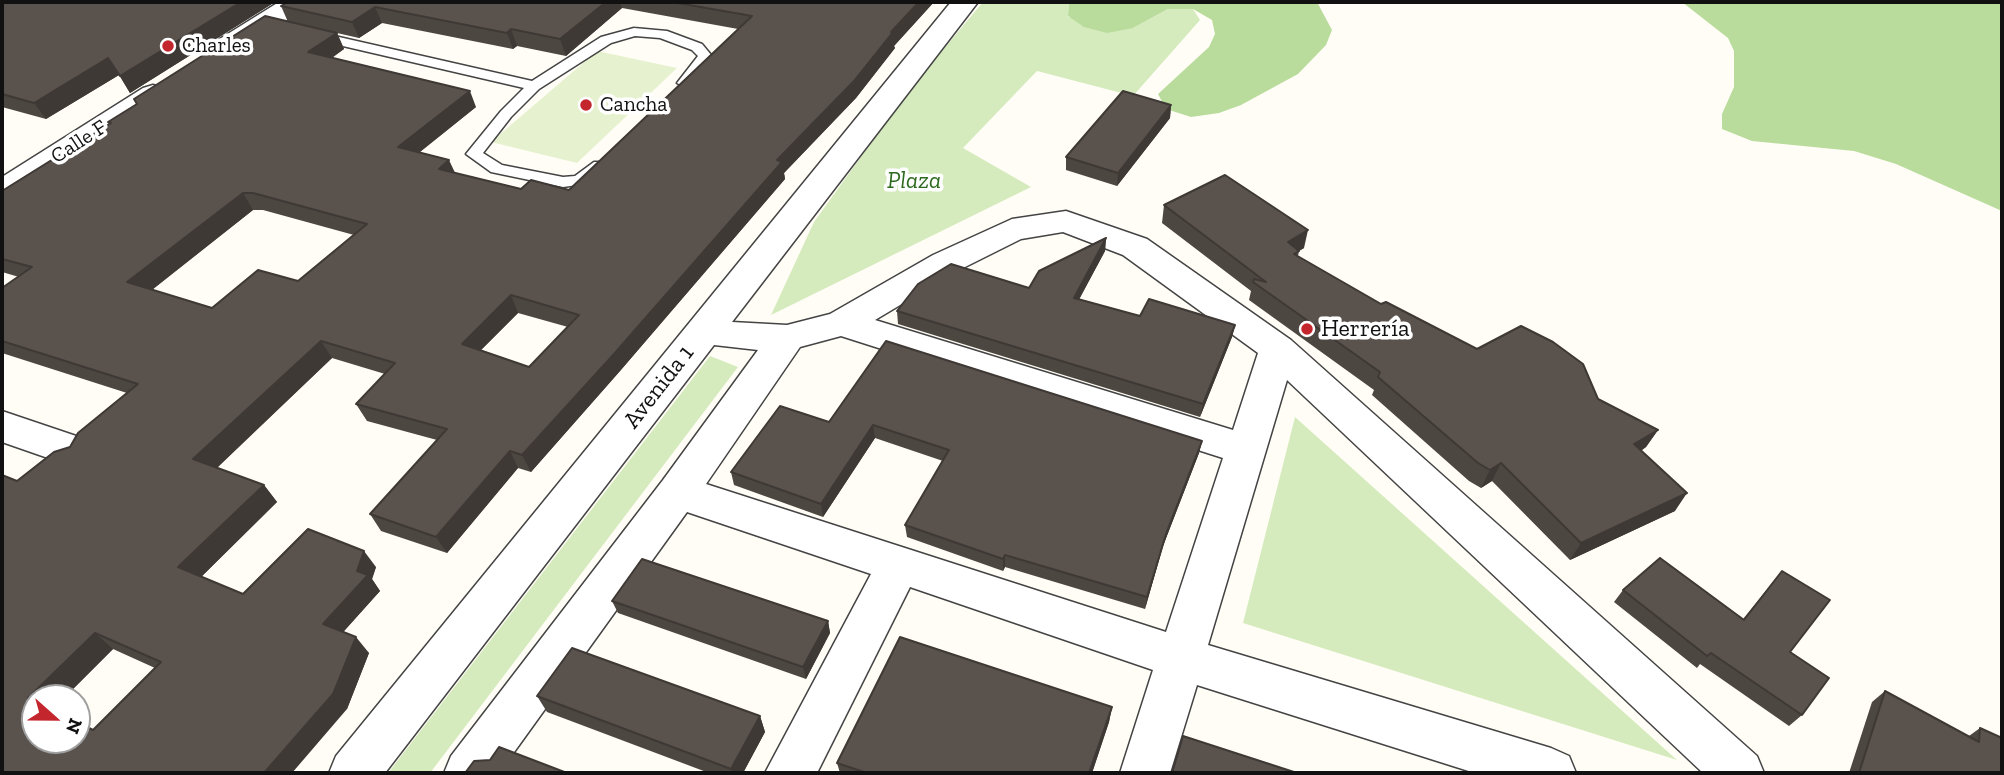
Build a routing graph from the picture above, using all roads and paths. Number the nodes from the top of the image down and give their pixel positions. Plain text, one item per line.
1 (297, 2) edge
2 (965, 2) edge
3 (285, 29) junction
4 (206, 60) edge
5 (172, 82) edge
6 (534, 86) junction
7 (668, 98) edge
8 (612, 154) edge
9 (2, 191) edge
10 (842, 323) junction
11 (704, 331) junction
12 (787, 338) junction
13 (1278, 349) junction
14 (2, 426) edge
15 (71, 450) edge
16 (1247, 450) junction
17 (678, 492) junction
18 (899, 565) junction
19 (1183, 659) junction
20 (1473, 762) edge
21 (354, 773) edge
22 (469, 773) edge
23 (790, 773) edge
24 (1145, 773) edge
25 (1551, 773) edge
26 (1739, 773) edge

1 - 3 street
2 - 11 street, Avenida 1
3 - 4 street
3 - 6 lane
5 - 9 street, Calle F
6 - 7 lane
6 - 8 lane
10 - 12 street
10 - 13 street
10 - 16 street
11 - 12 street
11 - 21 street, Avenida 1
12 - 17 street
13 - 16 street
13 - 26 street
14 - 15 street
16 - 19 street
17 - 18 street
17 - 22 street
18 - 19 street
18 - 23 street
19 - 20 street
19 - 24 street
20 - 25 street

